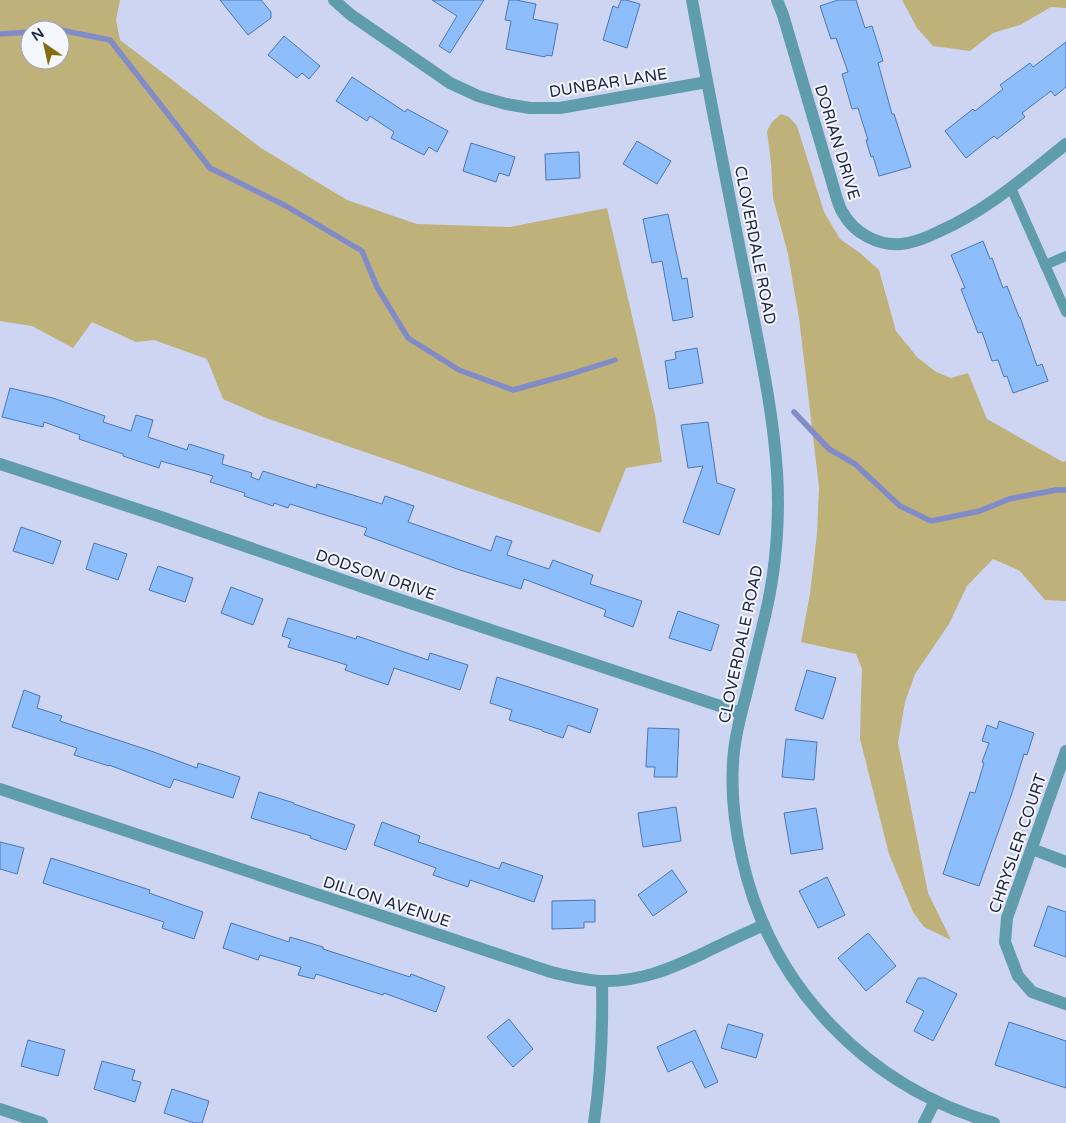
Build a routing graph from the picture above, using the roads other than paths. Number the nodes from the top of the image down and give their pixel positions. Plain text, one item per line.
1 (334, 0) edge
2 (692, 0) edge
3 (777, 0) edge
4 (707, 82) junction
5 (1066, 144) edge
6 (1011, 188) junction
7 (1066, 256) edge
8 (1045, 265) junction
9 (1066, 312) edge
10 (0, 464) edge
11 (742, 713) junction
12 (1066, 751) edge
13 (0, 790) edge
14 (1032, 849) junction
15 (1066, 862) edge
16 (764, 925) junction
17 (602, 981) junction
18 (1066, 1004) edge
19 (935, 1101) junction
20 (0, 1109) edge
21 (42, 1123) edge
22 (594, 1123) edge
23 (924, 1123) edge
24 (994, 1123) edge

1 - 4 street, DUNBAR LANE
2 - 4 street, CLOVERDALE ROAD
3 - 6 street, DORIAN DRIVE
4 - 11 street, CLOVERDALE ROAD
5 - 6 street, DORIAN DRIVE
6 - 8 lane
7 - 8 lane
8 - 9 lane
10 - 11 street, DODSON DRIVE
11 - 16 street, CLOVERDALE ROAD
12 - 14 street, CHRYSLER COURT
13 - 17 street, DILLON AVENUE
14 - 15 street
14 - 18 street, CHRYSLER COURT
16 - 17 street, DILLON AVENUE
16 - 19 street, CLOVERDALE ROAD
17 - 22 street
19 - 23 street
19 - 24 street, CLOVERDALE ROAD
20 - 21 street

